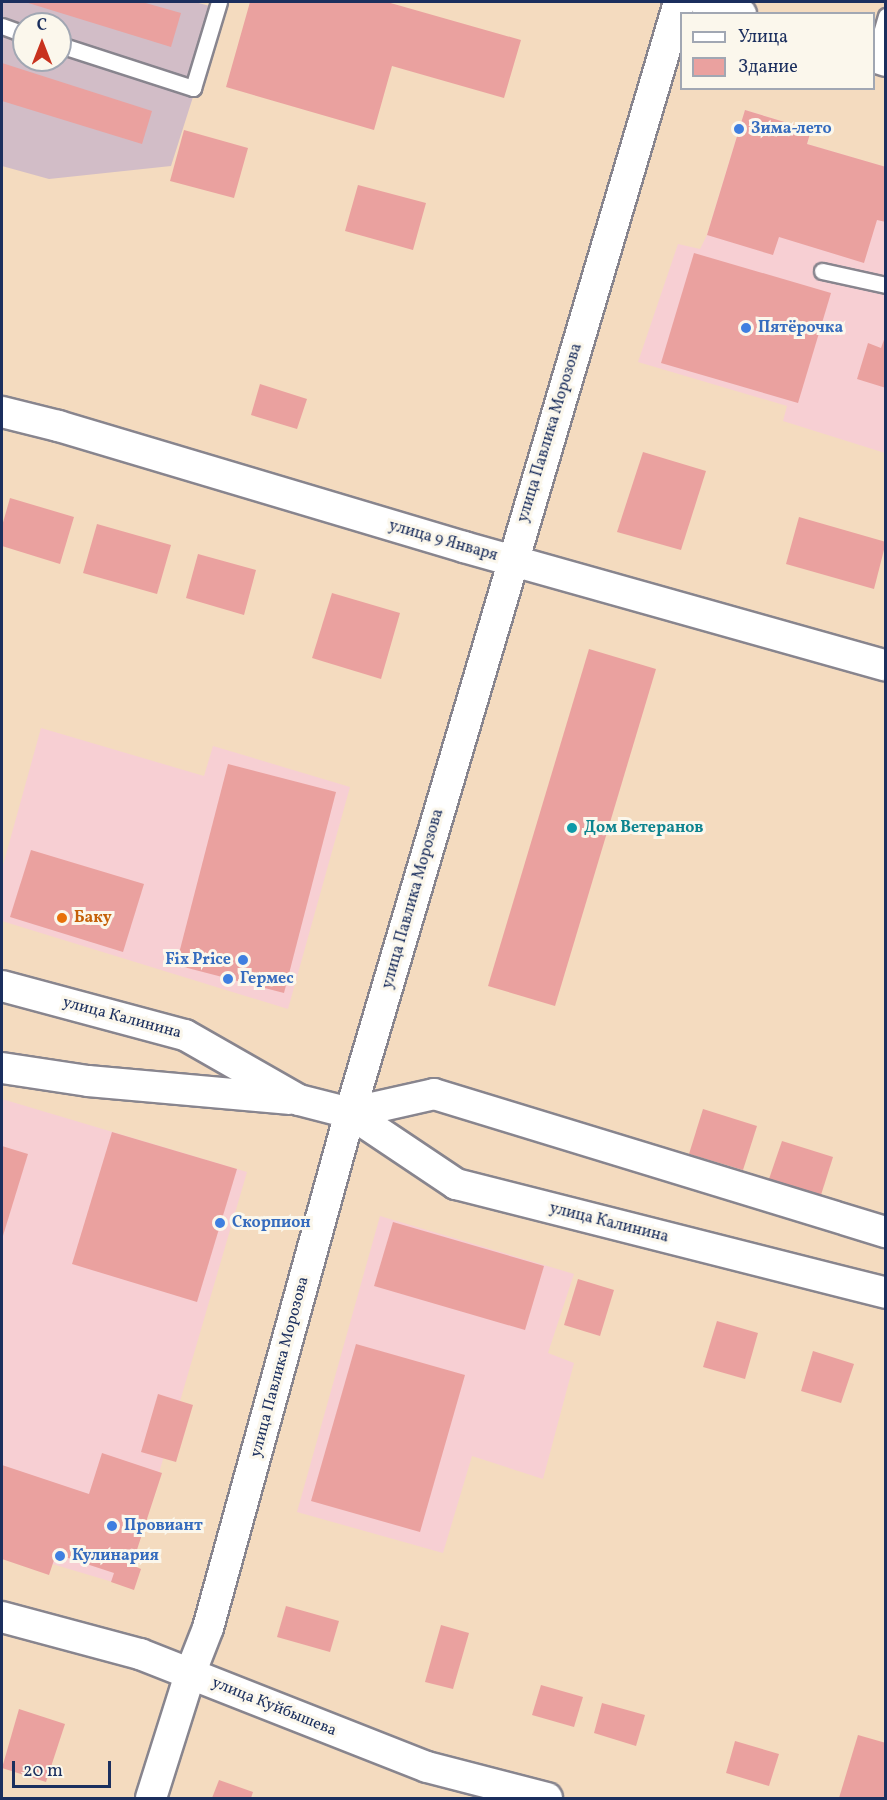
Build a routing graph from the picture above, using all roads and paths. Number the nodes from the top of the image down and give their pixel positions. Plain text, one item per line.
1 (219, 2) edge
2 (679, 2) edge
3 (704, 2) edge
4 (735, 12) edge
5 (885, 16) edge
6 (72, 49) edge
7 (875, 50) edge
8 (822, 271) dead end
9 (885, 285) edge
10 (2, 412) edge
11 (512, 561) junction
12 (885, 666) edge
13 (2, 986) edge
14 (2, 1068) edge
15 (299, 1100) junction
16 (350, 1113) junction
17 (885, 1232) edge
18 (885, 1293) edge
19 (2, 1617) edge
20 (190, 1674) junction
21 (151, 1798) edge
22 (547, 1798) edge

1 - 6 lane
2 - 11 street, улица Павлика Морозова
3 - 4 street
5 - 7 lane
8 - 9 lane
10 - 11 street, улица 9 Января
11 - 12 street, улица 9 Января
11 - 16 street, улица Павлика Морозова
13 - 15 street, улица Калинина
14 - 15 street, улица Калинина
15 - 16 street, улица Калинина
16 - 17 street, улица Калинина
16 - 18 street, улица Калинина
16 - 20 street, улица Павлика Морозова
19 - 20 street, улица Куйбышева
20 - 21 street, улица Павлика Морозова
20 - 22 street, улица Куйбышева

